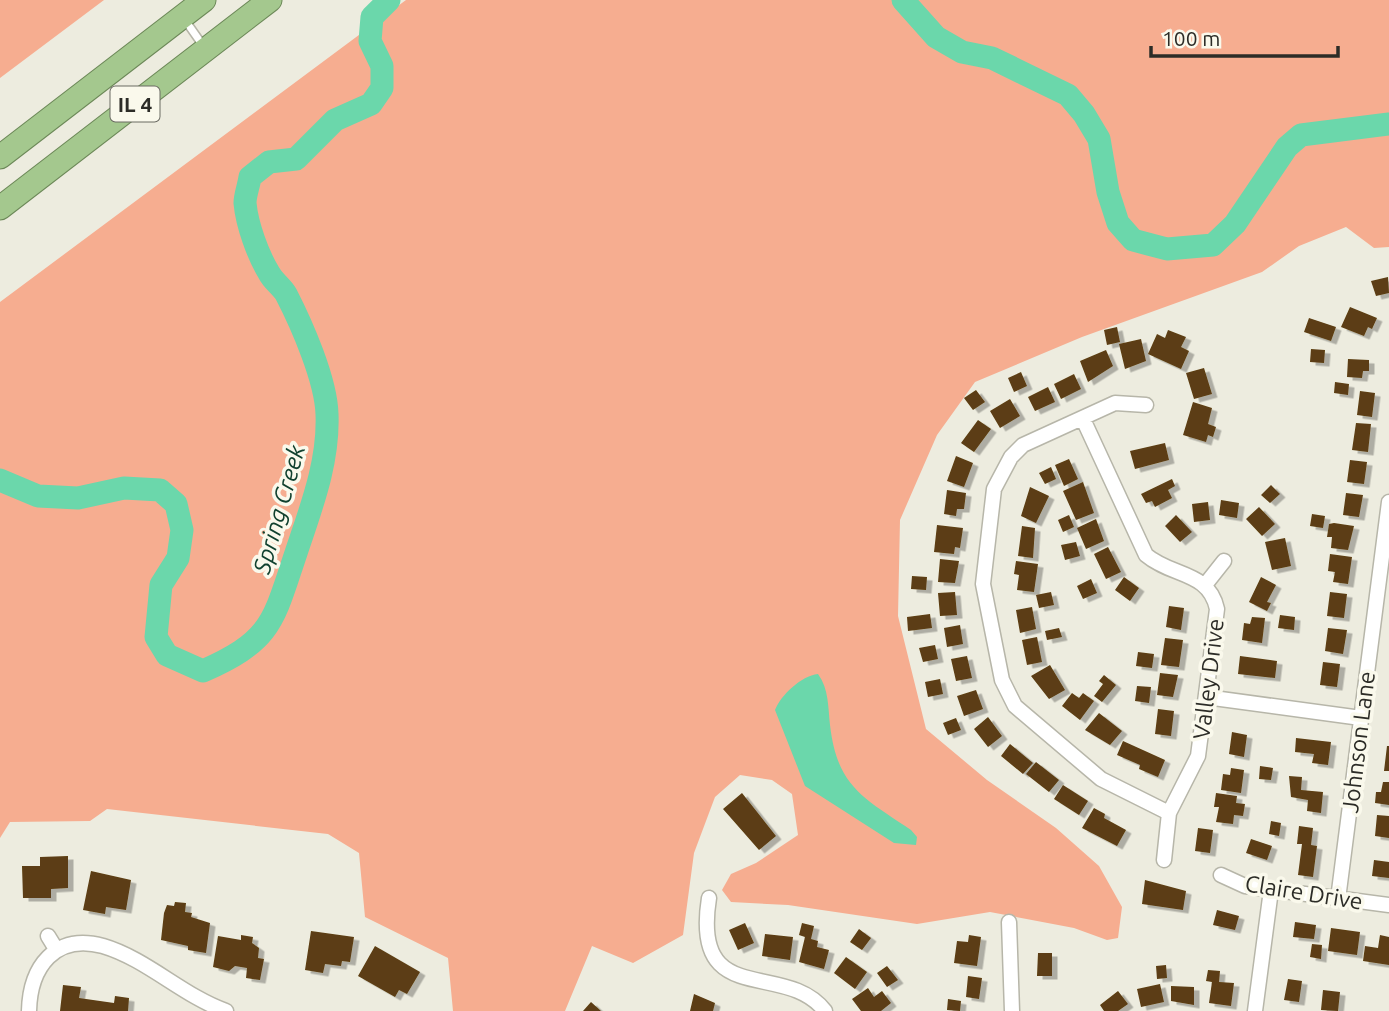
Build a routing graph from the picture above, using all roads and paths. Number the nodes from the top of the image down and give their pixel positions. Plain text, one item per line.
1 (204, 0) edge
2 (270, 0) edge
3 (183, 16) junction
4 (206, 49) junction
5 (0, 158) edge
6 (0, 208) edge
7 (1146, 405) dead end
8 (1083, 419) junction
9 (1389, 502) edge
10 (1224, 561) dead end
11 (1205, 585) junction
12 (1206, 697) junction
13 (1361, 718) junction
14 (1169, 813) junction
15 (1164, 860) dead end
16 (1221, 875) dead end
17 (1271, 890) junction
18 (709, 898) dead end
19 (1338, 899) junction
20 (1389, 905) edge
21 (1009, 922) dead end
22 (48, 936) dead end
23 (56, 950) junction
24 (29, 1011) edge
25 (226, 1011) edge
26 (825, 1011) edge
27 (1012, 1011) edge
28 (1255, 1011) edge

1 - 3 highway, IL 4
2 - 4 highway, IL 4
3 - 4 lane
3 - 5 highway, IL 4
4 - 6 highway, IL 4
7 - 8 street
8 - 11 street, Valley Drive
8 - 14 street
9 - 13 street, Johnson Lane
10 - 11 street
11 - 12 street, Valley Drive
12 - 13 street
12 - 14 street, Valley Drive
13 - 19 street, Johnson Lane
14 - 15 street, Valley Drive
16 - 17 street, Claire Drive
17 - 19 street, Claire Drive
17 - 28 street
18 - 26 street
19 - 20 street, Claire Drive
21 - 27 street
22 - 23 street
23 - 24 street
23 - 25 street

